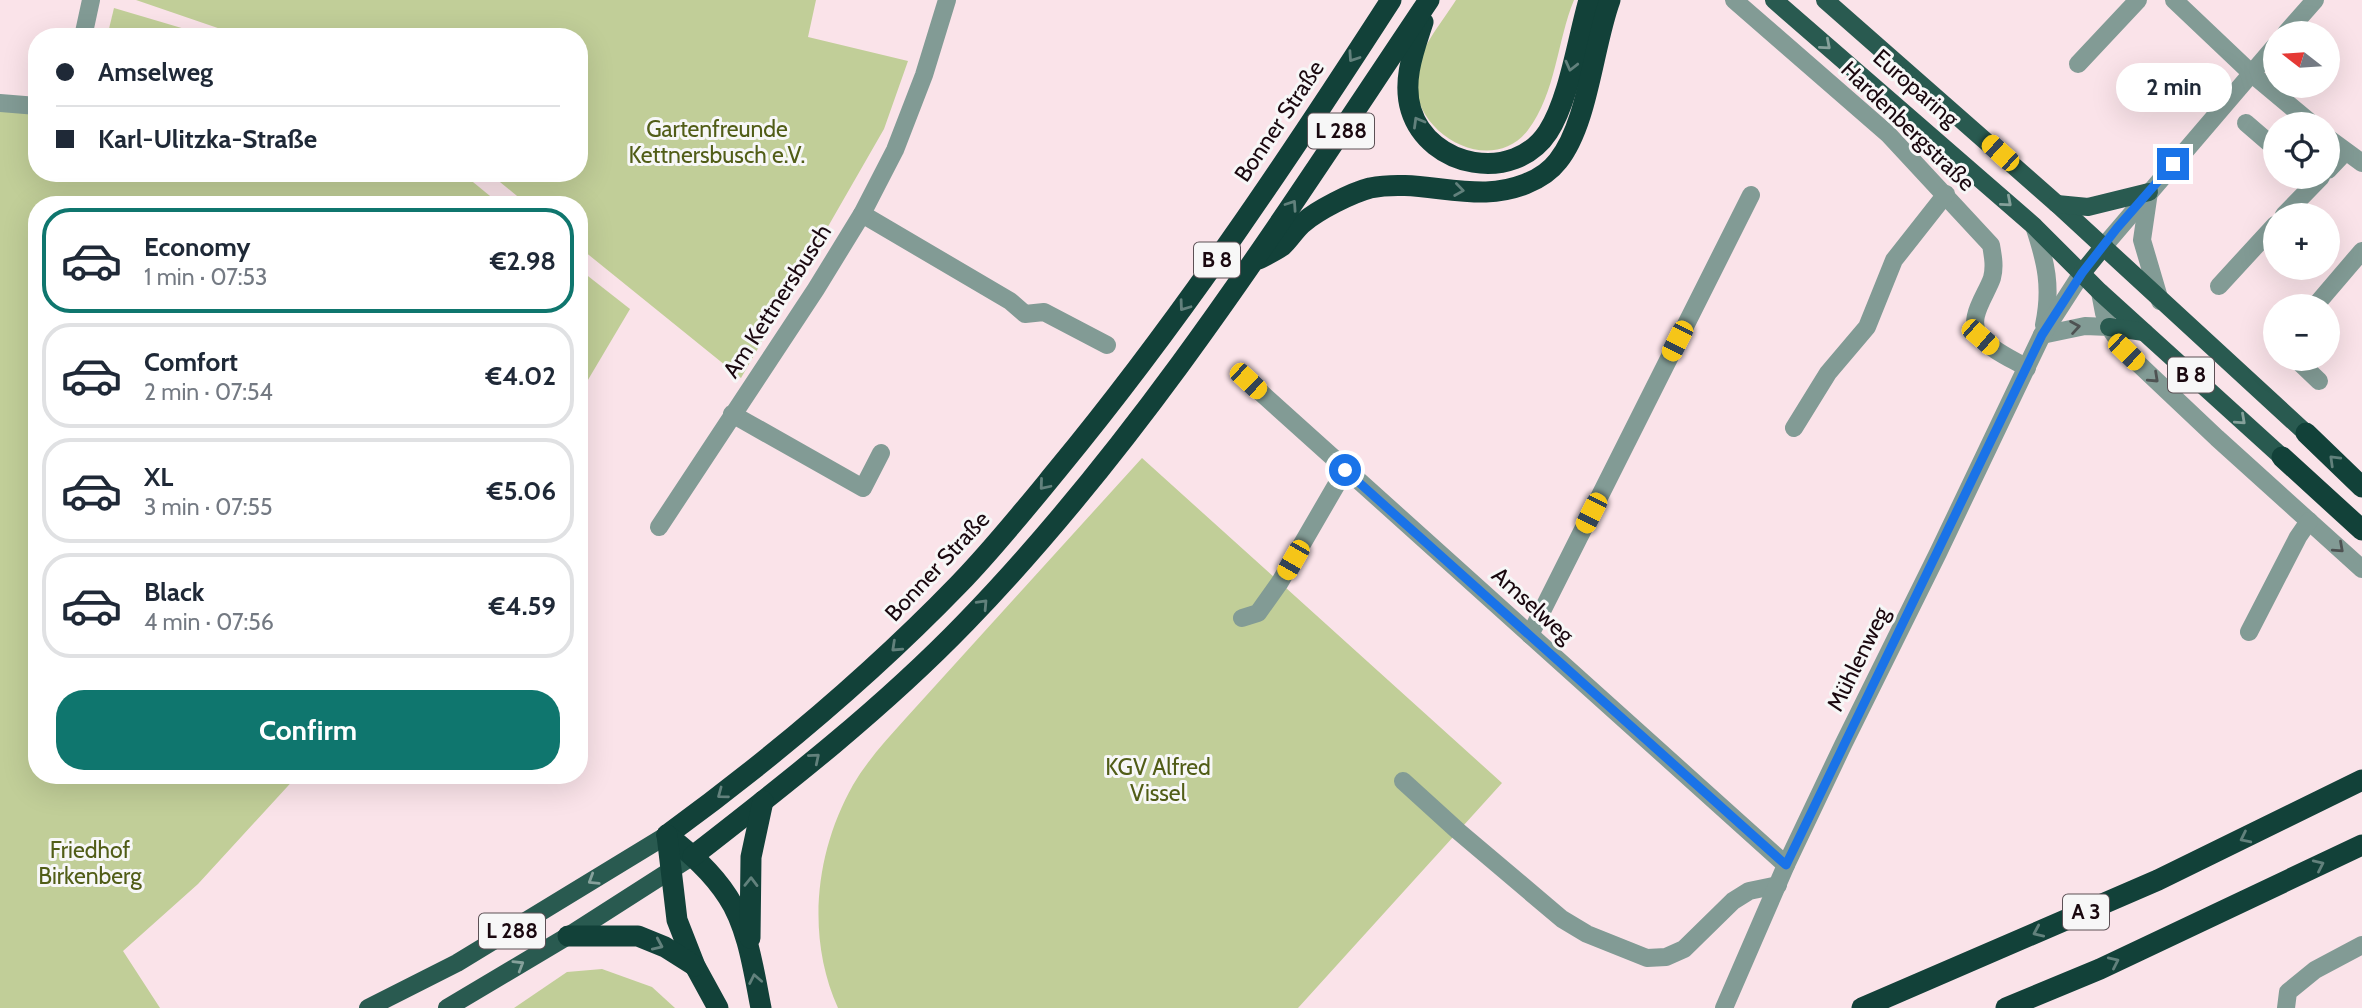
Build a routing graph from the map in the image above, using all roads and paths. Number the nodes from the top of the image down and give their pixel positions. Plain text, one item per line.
1 (91, 0) edge
2 (947, 0) edge
3 (1391, 0) edge
4 (1429, 0) edge
5 (1589, 0) edge
6 (1610, 0) edge
7 (1734, 0) edge
8 (1774, 0) edge
9 (1825, 0) edge
10 (2138, 0) edge
11 (2174, 0) edge
12 (2315, 0) edge
13 (2297, 21) edge
14 (85, 28) edge
15 (2263, 60) edge
16 (2078, 64) dead end
17 (2251, 73) junction
18 (0, 103) edge
19 (28, 105) edge
20 (2298, 112) edge
21 (2246, 123) dead end
22 (2263, 138) edge
23 (2340, 148) edge
24 (2345, 152) junction
25 (2340, 156) edge
26 (2362, 163) edge
27 (2307, 189) edge
28 (2149, 192) junction
29 (1946, 194) junction
30 (1751, 195) dead end
31 (2294, 203) edge
32 (2057, 204) junction
33 (862, 214) junction
34 (2034, 226) junction
35 (2263, 238) edge
36 (2104, 246) junction
37 (2362, 251) edge
38 (1254, 262) junction
39 (2082, 273) junction
40 (2219, 286) dead end
41 (2100, 292) junction
42 (2325, 294) edge
43 (2160, 301) junction
44 (2109, 327) junction
45 (2144, 332) junction
46 (2042, 335) junction
47 (1107, 345) dead end
48 (2027, 368) junction
49 (2309, 371) edge
50 (1248, 381) dead end
51 (2319, 381) dead end
52 (732, 414) junction
53 (1794, 429) dead end
54 (2306, 433) joint
55 (881, 453) dead end
56 (2282, 457) joint
57 (1345, 470) junction
58 (2362, 487) edge
59 (2309, 521) junction
60 (659, 527) dead end
61 (2362, 530) edge
62 (2362, 569) edge
63 (1242, 618) dead end
64 (2249, 632) dead end
65 (1530, 635) junction
66 (2362, 780) edge
67 (1403, 781) dead end
68 (763, 801) junction
69 (659, 839) junction
70 (2362, 845) edge
71 (693, 856) junction
72 (1786, 865) junction
73 (671, 871) junction
74 (1778, 885) junction
75 (568, 936) junction
76 (2362, 945) edge
77 (750, 950) junction
78 (695, 966) junction
79 (1726, 1002) edge
80 (368, 1008) edge
81 (447, 1008) edge
82 (718, 1008) edge
83 (761, 1008) edge
84 (1862, 1008) edge
85 (2006, 1008) edge
86 (2286, 1008) edge

1 - 14 street
2 - 33 street, Am Kettnersbusch
3 -> 69 highway, Bonner Straße / B 8
5 -> 4 highway
38 -> 4 highway, L 288
38 -> 6 highway, B 8
7 - 29 street, Hardenbergstraße
8 -> 34 main road, Europaring / B 8
9 - 32 main road, Europaring / B 8
10 - 16 street
11 - 17 street
12 - 13 street
15 - 17 street
17 - 20 street
17 - 28 street
18 - 19 street
21 - 22 street
23 - 24 street
24 - 25 street
24 - 26 street
27 - 31 street
28 - 32 main road
28 - 36 street
28 - 43 street
29 - 48 street, Hardenbergstraße
29 - 53 street
30 - 65 street
32 - 36 main road, Europaring / B 8
33 - 47 street, Am Kettnersbusch
33 - 52 street, Am Kettnersbusch
34 - 39 main road, Europaring / B 8
34 - 46 street, Mühlenweg
35 - 40 street
36 - 39 main road
36 - 43 main road, Europaring / B 8
37 - 42 street
68 -> 38 highway, B 8
39 - 41 main road, Europaring / B 8
39 - 46 street, Mühlenweg
41 - 44 street
41 - 45 main road, Europaring / B 8
43 - 54 main road, Europaring / B 8
44 - 45 main road
46 -> 44 street
44 -> 59 street
45 -> 56 main road, Europaring / B 8
46 - 48 street, Mühlenweg
48 - 72 street, Mühlenweg
49 - 51 street
50 - 57 street, Amselweg
52 - 55 street, Am Kettnersbusch
52 - 60 street, Am Kettnersbusch
58 -> 54 highway, Europaring / B 8
56 - 61 highway, Europaring / B 8
57 - 63 street
57 - 65 street, Amselweg
59 -> 62 street
59 - 64 street
65 - 72 street, Amselweg
66 -> 84 highway, A 3
67 - 74 street
68 - 71 highway, B 8
77 -> 68 highway
69 - 71 highway
69 - 73 highway
69 -> 80 main road, Bonner Straße / L 288
85 -> 70 highway, A 3
71 - 73 main road, B 8
71 - 77 highway
72 - 74 street, Mühlenweg
73 - 75 main road, L 288
73 - 78 highway
74 - 79 street, Mühlenweg
75 -> 78 highway
81 -> 75 main road, L 288
76 - 86 street
83 -> 77 highway
78 - 82 highway

